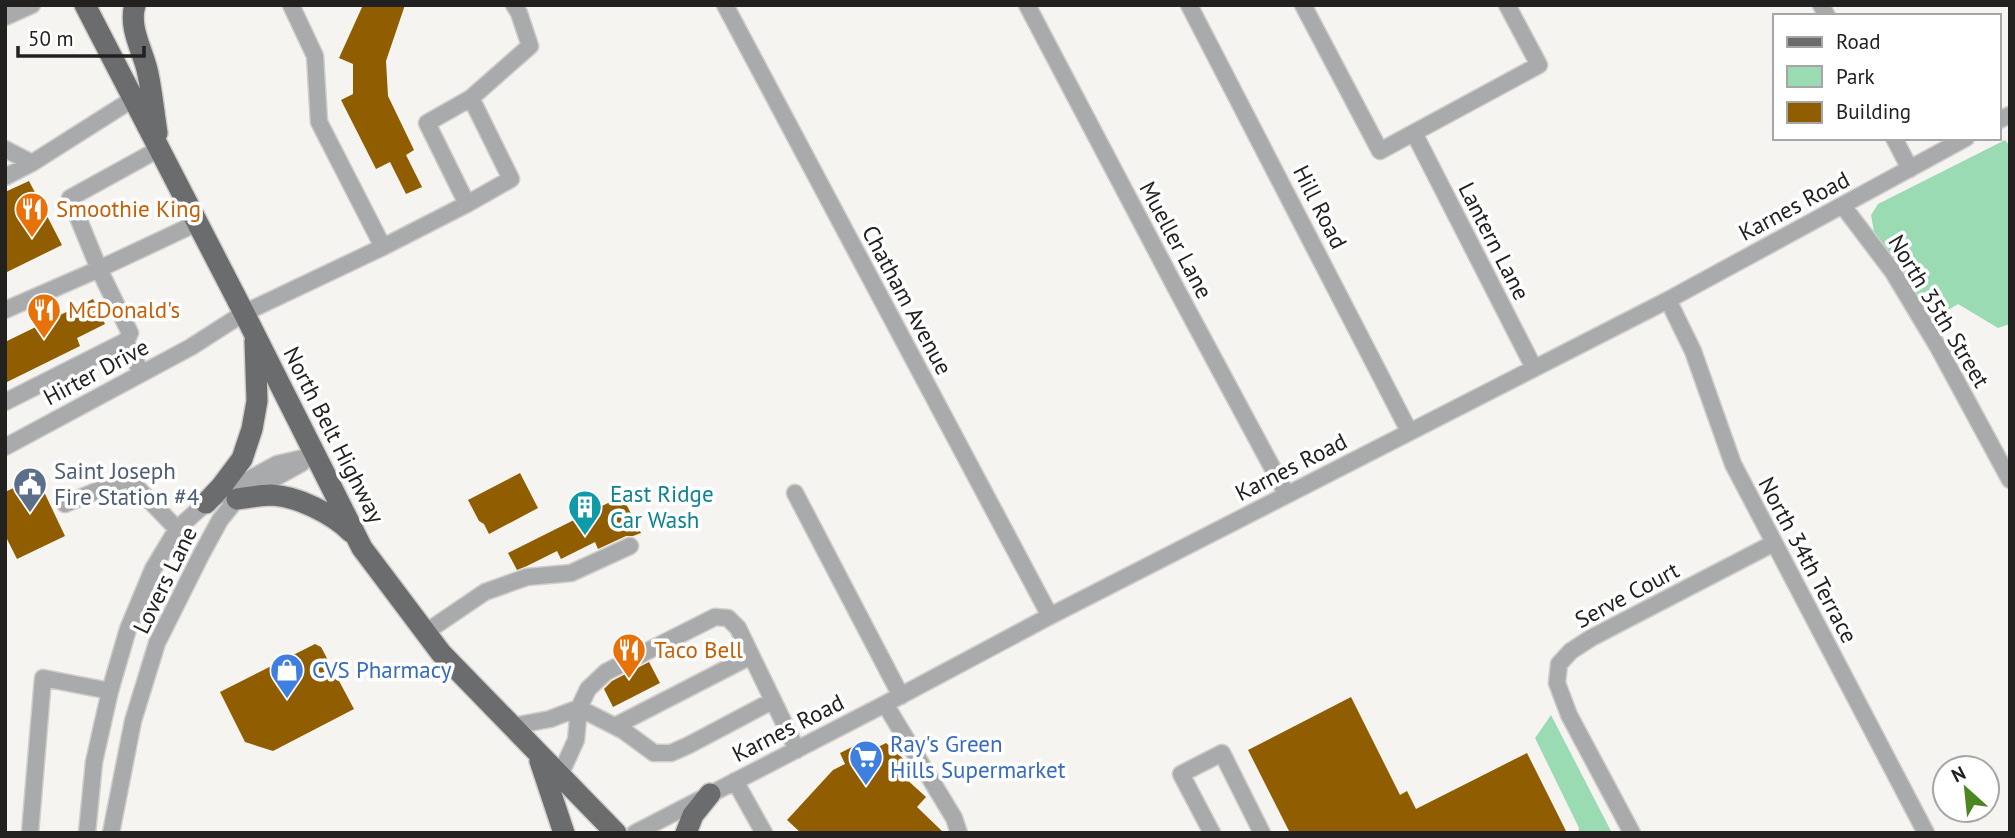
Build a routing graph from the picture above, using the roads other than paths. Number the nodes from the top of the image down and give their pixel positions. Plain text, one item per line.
1 (32, 5) edge
2 (85, 5) edge
3 (135, 5) edge
4 (290, 5) edge
5 (514, 5) edge
6 (724, 5) edge
7 (1027, 5) edge
8 (1189, 5) edge
9 (1303, 5) edge
10 (1507, 5) edge
11 (5, 17) edge
12 (471, 98) junction
13 (133, 99) junction
14 (1414, 133) junction
15 (1895, 140) edge
16 (1962, 140) edge
17 (5, 149) edge
18 (159, 149) junction
19 (32, 163) junction
20 (1910, 169) junction
21 (5, 177) edge
22 (467, 204) junction
23 (1843, 206) junction
24 (197, 223) junction
25 (383, 247) junction
26 (99, 269) junction
27 (1668, 300) junction
28 (5, 310) edge
29 (244, 313) junction
30 (255, 335) junction
31 (126, 341) junction
32 (1534, 368) junction
33 (141, 373) junction
34 (5, 402) edge
35 (1409, 431) junction
36 (5, 447) edge
37 (316, 455) junction
38 (2010, 480) edge
39 (795, 493) dead end
40 (1287, 495) junction
41 (237, 499) junction
42 (206, 503) junction
43 (65, 504) dead end
44 (177, 530) junction
45 (356, 536) junction
46 (1774, 543) junction
47 (630, 546) dead end
48 (1050, 616) junction
49 (426, 632) junction
50 (751, 656) junction
51 (110, 691) junction
52 (901, 696) junction
53 (772, 701) junction
54 (885, 704) junction
55 (579, 708) junction
56 (513, 726) junction
57 (615, 726) junction
58 (796, 750) junction
59 (537, 752) junction
60 (560, 775) junction
61 (735, 781) junction
62 (710, 794) junction
63 (30, 833) edge
64 (87, 833) edge
65 (111, 833) edge
66 (564, 833) edge
67 (616, 833) edge
68 (635, 833) edge
69 (686, 833) edge
70 (764, 833) edge
71 (959, 833) edge
72 (1212, 833) edge
73 (1262, 833) edge
74 (1632, 833) edge
75 (1926, 833) edge

1 - 11 street
2 - 13 main road, North Belt Highway
3 - 18 main road
4 - 25 street
5 - 12 street
6 - 48 street, Chatham Avenue
7 - 40 street, Mueller Lane
8 - 35 street, Hill Road
9 - 14 street
10 - 14 street
12 - 22 street
12 - 22 street, Hirter Drive
13 - 18 main road, North Belt Highway
13 - 19 street
14 - 32 street, Lantern Lane
15 - 20 street
16 - 20 street, Karnes Road
17 - 19 street
18 - 24 main road, North Belt Highway
18 - 26 street
19 - 21 street
20 - 23 street, Karnes Road
22 - 25 street, Hirter Drive
23 - 27 street, Karnes Road
23 - 38 street, North 35th Street
24 - 26 street
24 - 29 main road, North Belt Highway
25 - 29 street, Hirter Drive
26 - 28 street
26 - 31 street
27 - 32 street, Karnes Road
27 - 46 street, North 34th Terrace
29 - 30 main road, North Belt Highway
29 - 33 street, Hirter Drive
30 - 37 main road, North Belt Highway
30 - 42 main road
31 - 33 street
31 - 34 street
32 - 35 street, Karnes Road
33 - 36 street, Hirter Drive
35 - 40 street, Karnes Road
37 - 41 street, Lovers Lane
37 - 42 street, Lovers Lane
37 - 45 main road, North Belt Highway
39 - 52 street
40 - 48 street, Karnes Road
41 - 45 main road
41 - 65 street, Lovers Lane
42 - 44 street, Lovers Lane
43 - 44 street
44 - 51 street, Lovers Lane
45 - 49 main road, North Belt Highway
46 - 74 street, Serve Court
46 - 75 street, North 34th Terrace
47 - 49 street
48 - 52 street, Karnes Road
49 - 56 main road, North Belt Highway
50 - 53 street
50 - 55 street
50 - 57 street
51 - 63 street
51 - 64 street, Lovers Lane
52 - 54 street, Karnes Road
53 - 57 street
53 - 58 street
54 - 58 street, Karnes Road
54 - 71 street
55 - 56 street
55 - 57 street
55 - 60 street
56 - 59 main road, North Belt Highway
58 - 61 street, Karnes Road
59 - 60 main road, North Belt Highway
59 - 66 main road
60 - 67 main road, North Belt Highway
61 - 62 street, Karnes Road
61 - 70 street
62 - 68 street, Karnes Road
62 - 69 main road
72 - 73 street

